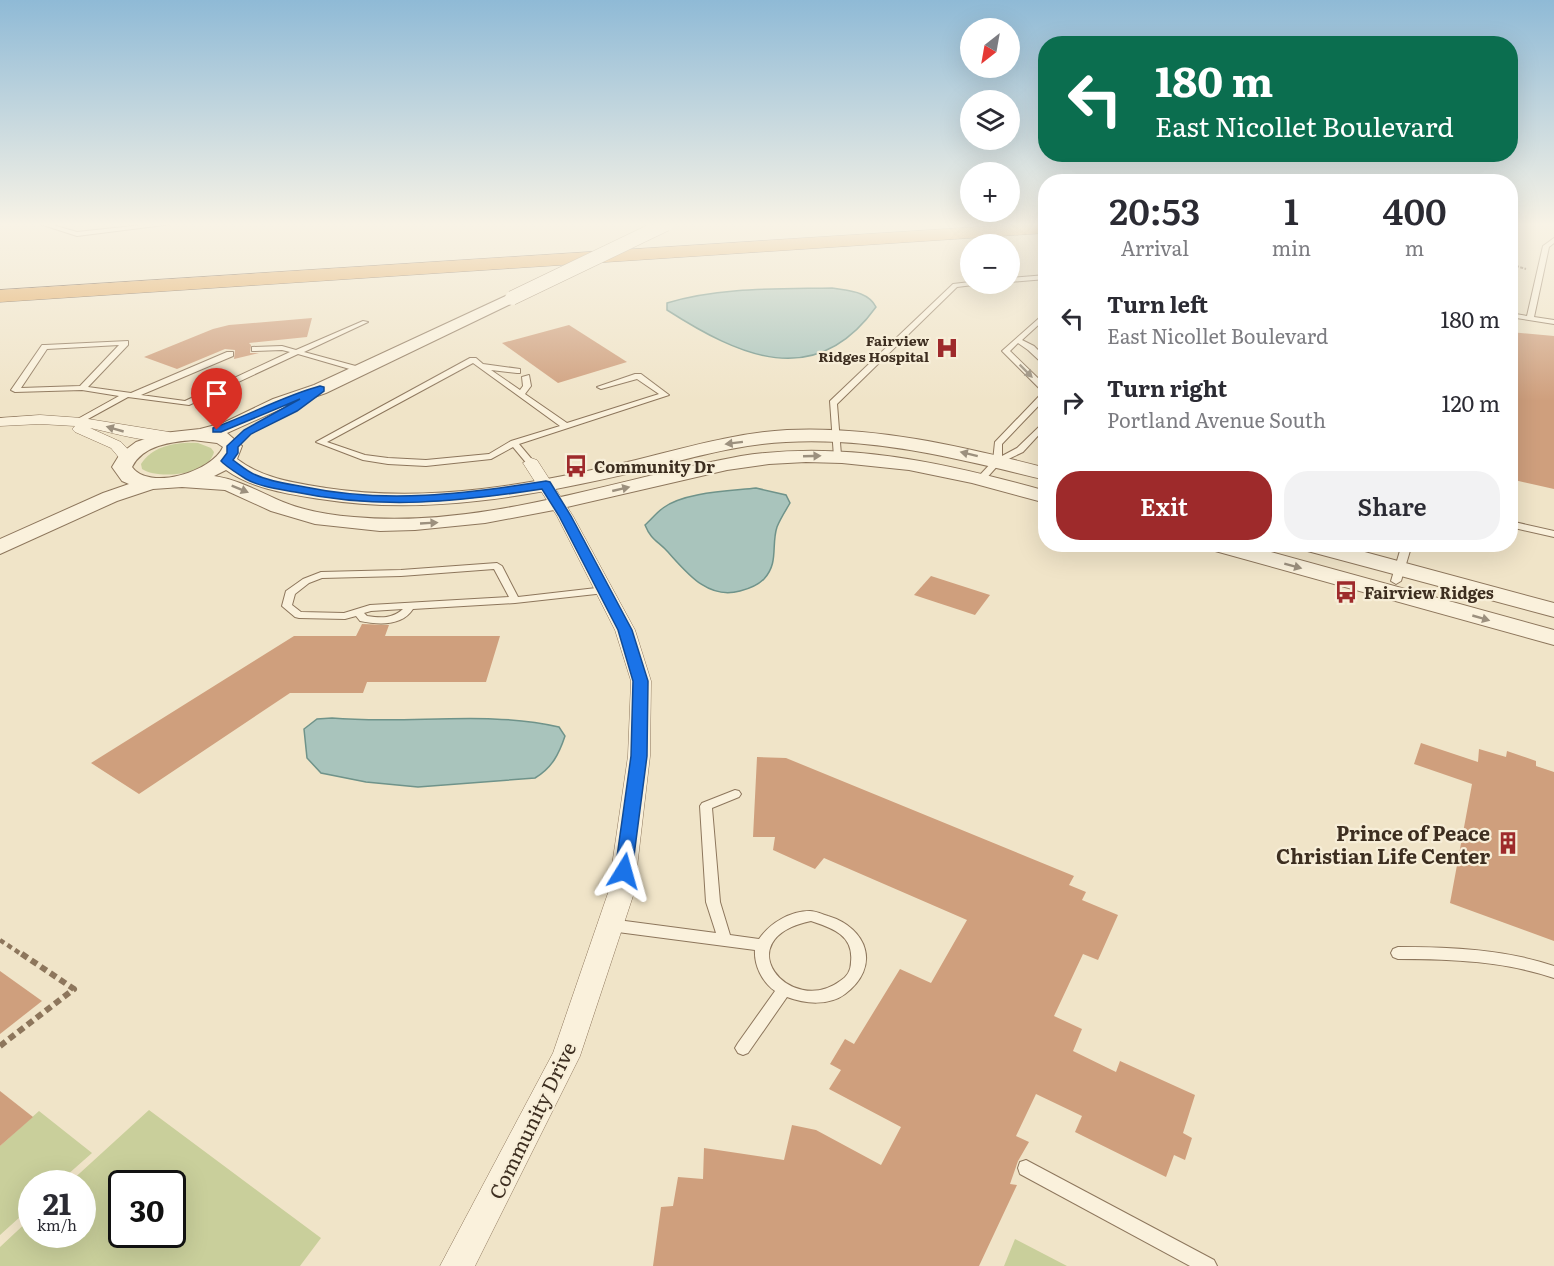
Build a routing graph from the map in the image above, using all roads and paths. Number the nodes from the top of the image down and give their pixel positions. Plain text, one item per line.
1 (199, 283) edge
2 (543, 283) edge
3 (1538, 283) edge
4 (960, 285) edge
5 (0, 296) edge
6 (1518, 317) edge
7 (1530, 319) junction
8 (1038, 321) edge
9 (365, 322) dead end
10 (1554, 322) edge
11 (1018, 340) junction
12 (255, 349) dead end
13 (297, 352) junction
14 (230, 354) dead end
15 (1038, 354) edge
16 (482, 366) junction
17 (360, 370) junction
18 (517, 370) dead end
19 (526, 377) dead end
20 (1038, 384) edge
21 (601, 387) dead end
22 (82, 388) junction
23 (320, 389) junction
24 (521, 394) junction
25 (130, 395) junction
26 (1038, 401) edge
27 (1032, 408) junction
28 (1038, 409) edge
29 (61, 421) junction
30 (0, 422) edge
31 (77, 423) junction
32 (567, 427) junction
33 (1038, 431) edge
34 (204, 434) junction
35 (169, 437) junction
36 (514, 443) junction
37 (837, 446) junction
38 (230, 454) junction
39 (997, 461) junction
40 (531, 463) joint
41 (125, 464) junction
42 (1038, 472) edge
43 (981, 479) junction
44 (183, 481) junction
45 (150, 483) junction
46 (551, 494) junction
47 (1038, 495) edge
48 (1518, 526) edge
49 (1554, 534) edge
50 (0, 538) edge
51 (0, 547) edge
52 (1245, 552) edge
53 (1331, 552) edge
54 (1404, 552) edge
55 (1397, 575) junction
56 (604, 590) junction
57 (515, 600) junction
58 (1554, 610) edge
59 (1554, 638) edge
60 (735, 794) dead end
61 (610, 925) junction
62 (0, 940) edge
63 (725, 940) junction
64 (763, 945) junction
65 (1398, 953) dead end
66 (1554, 972) edge
67 (784, 990) junction
68 (0, 1046) edge
69 (743, 1048) dead end
70 (1026, 1168) dead end
71 (457, 1266) edge
72 (1208, 1266) edge

1 - 5 highway
2 - 17 street, bridge
3 - 7 lane
4 - 37 lane
6 - 7 lane
7 - 10 lane
8 - 11 lane
9 - 13 lane
11 - 15 lane
11 -> 20 lane
12 - 13 lane
13 - 17 lane
13 - 25 lane
14 - 25 lane
16 - 18 lane
16 - 24 lane
16 - 36 lane
17 - 23 street
19 - 24 lane
21 - 32 lane
22 - 22 lane
22 - 25 lane
23 - 34 street
23 - 38 street
24 - 32 lane
25 - 31 lane
26 - 27 lane
27 - 28 lane
27 - 39 lane
29 - 30 street
29 - 31 street
29 - 41 street
35 -> 31 street
32 - 36 lane
33 - 39 lane
34 - 35 street
34 - 38 street
35 - 41 street
36 - 40 lane
39 -> 37 street
37 - 43 street
37 - 46 street
38 - 44 street
38 - 46 street
39 - 42 street
39 - 43 lane
40 - 46 street, Community Drive
41 - 45 street
41 - 50 street
43 - 47 street
44 - 45 street
44 -> 46 street
45 - 51 street
46 - 56 street, Community Drive
48 - 49 lane
52 -> 59 street
53 - 55 street
54 - 55 lane
55 - 58 street
56 - 57 lane
56 - 61 street, Community Drive
57 - 57 lane
60 - 63 lane
61 - 63 lane
61 - 71 street, Community Drive
62 - 68 path
63 - 64 lane
64 - 67 lane
64 - 67 lane
65 - 66 lane
67 - 69 lane
70 - 72 lane

